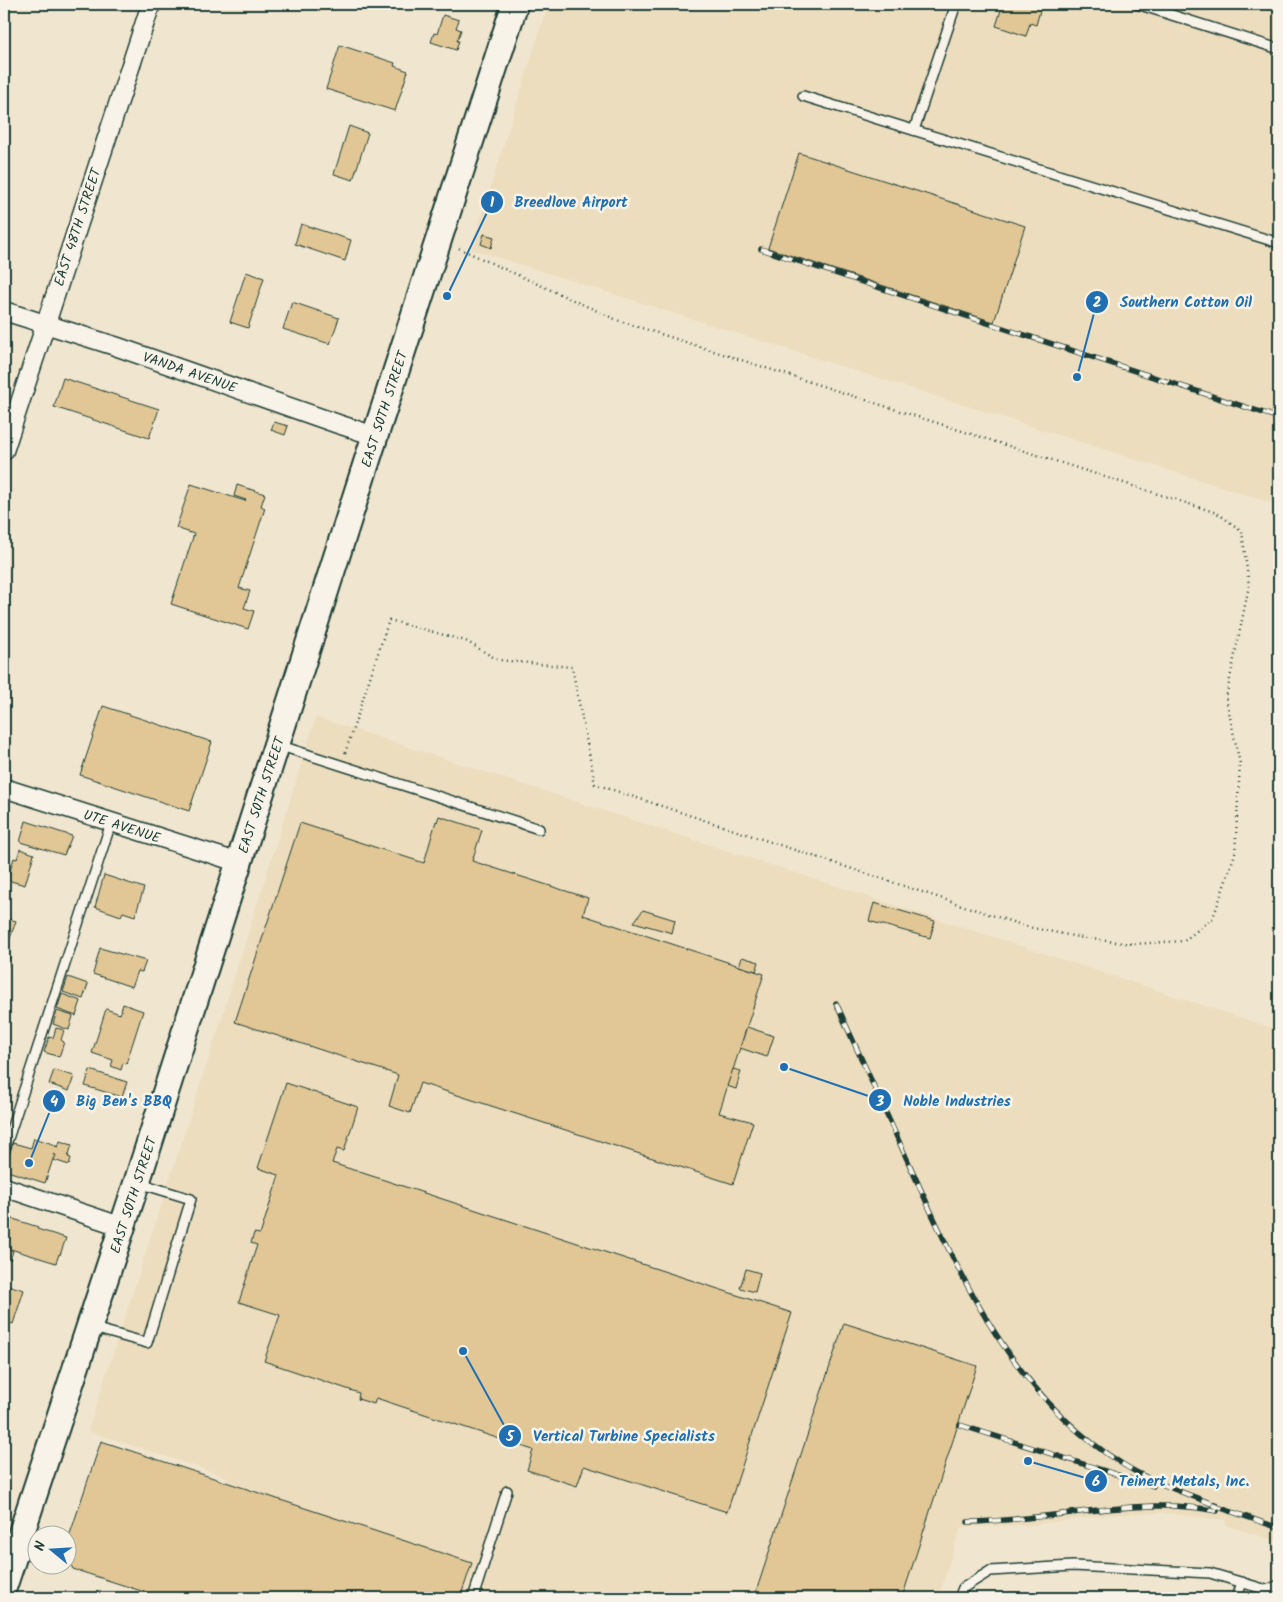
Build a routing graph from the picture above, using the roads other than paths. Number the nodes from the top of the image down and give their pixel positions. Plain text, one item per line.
1 (150, 4) edge
2 (515, 4) edge
3 (956, 4) edge
4 (1137, 4) edge
5 (1279, 50) edge
6 (803, 96) dead end
7 (914, 130) junction
8 (1279, 243) edge
9 (4, 311) edge
10 (45, 324) junction
11 (375, 436) junction
12 (4, 451) edge
13 (278, 745) junction
14 (4, 788) edge
15 (112, 823) junction
16 (539, 829) dead end
17 (240, 863) junction
18 (4, 1151) edge
19 (137, 1182) junction
20 (4, 1187) edge
21 (123, 1227) junction
22 (90, 1327) junction
23 (507, 1491) dead end
24 (1242, 1582) junction
25 (1279, 1585) edge
26 (4, 1586) edge
27 (1267, 1590) junction
28 (473, 1598) edge
29 (959, 1598) edge
30 (1237, 1598) edge
31 (1272, 1598) edge

1 - 10 street, EAST 48TH STREET
2 - 11 main road, EAST 50TH STREET
3 - 7 lane
4 - 5 lane
6 - 7 lane
7 - 8 lane
9 - 10 street, VANDA AVENUE
10 - 11 street, VANDA AVENUE
10 - 12 street, EAST 48TH STREET
11 - 13 main road, EAST 50TH STREET
13 - 16 lane
13 - 17 main road, EAST 50TH STREET
14 - 15 street, UTE AVENUE
15 - 17 street, UTE AVENUE
15 - 18 lane
17 - 19 main road, EAST 50TH STREET
19 - 21 main road, EAST 50TH STREET
19 - 22 lane
20 - 21 street
21 - 22 main road, EAST 50TH STREET
22 - 26 main road, EAST 50TH STREET
23 - 28 lane
24 - 27 lane
24 - 29 lane
24 - 30 lane
25 - 27 lane
27 - 31 lane

